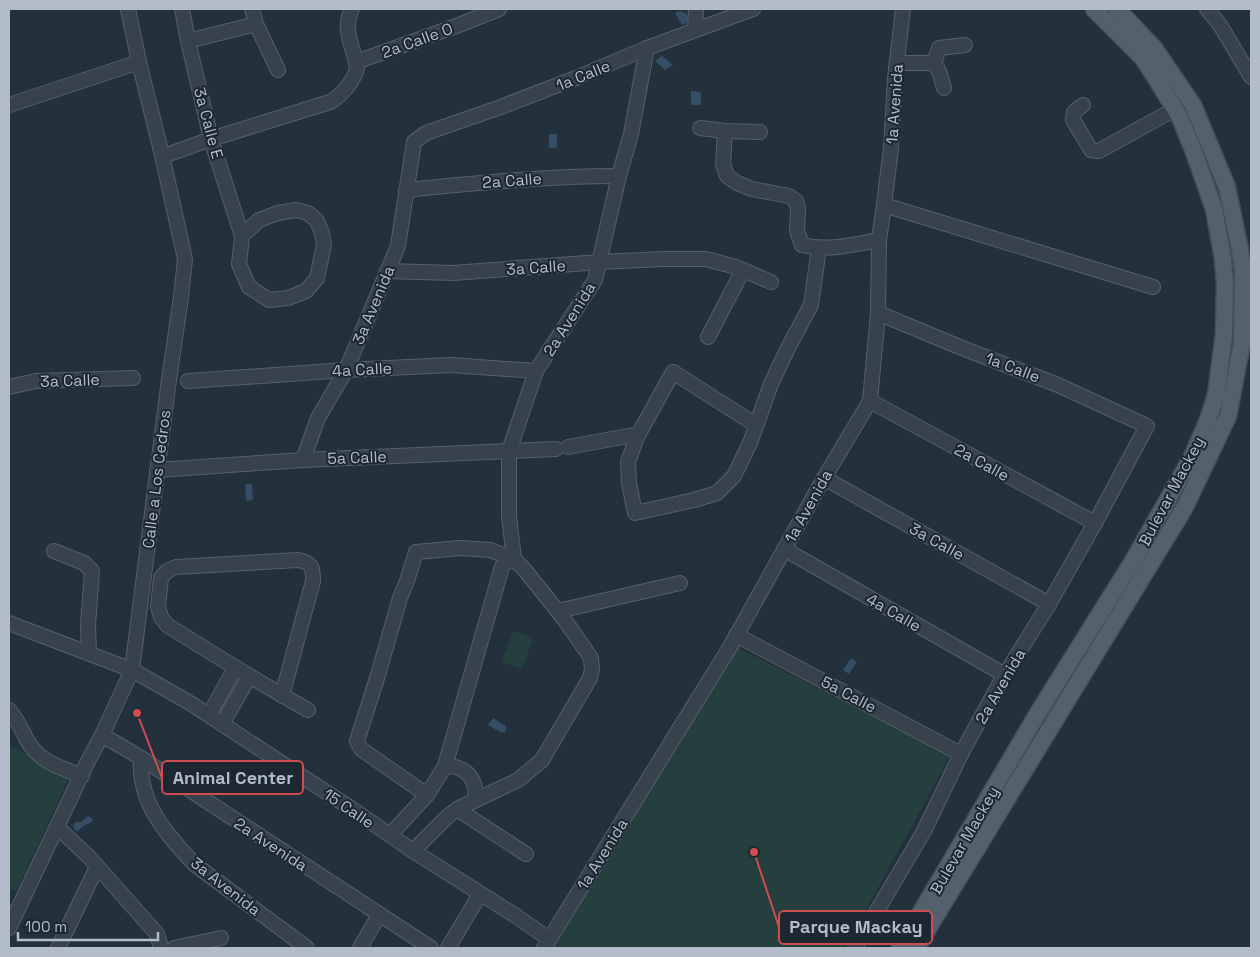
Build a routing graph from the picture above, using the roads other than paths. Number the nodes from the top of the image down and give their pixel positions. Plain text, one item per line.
1 (128, 9) edge
2 (182, 9) edge
3 (252, 9) edge
4 (352, 9) edge
5 (471, 9) edge
6 (499, 9) edge
7 (696, 9) edge
8 (753, 9) edge
9 (903, 9) edge
10 (1094, 9) edge
11 (1117, 9) edge
12 (1207, 9) edge
13 (256, 24) junction
14 (459, 25) junction
15 (695, 30) junction
16 (188, 42) junction
17 (965, 45) dead end
18 (646, 48) junction
19 (139, 62) junction
20 (356, 62) junction
21 (897, 63) junction
22 (934, 63) junction
23 (278, 70) dead end
24 (1251, 77) edge
25 (944, 88) dead end
26 (9, 105) edge
27 (1083, 105) dead end
28 (1175, 109) junction
29 (700, 128) dead end
30 (725, 131) junction
31 (760, 132) dead end
32 (211, 139) junction
33 (414, 142) joint
34 (172, 153) dead end
35 (618, 176) junction
36 (406, 190) junction
37 (884, 205) junction
38 (242, 236) junction
39 (879, 240) junction
40 (1246, 246) edge
41 (820, 248) junction
42 (600, 262) junction
43 (1234, 266) edge
44 (743, 270) junction
45 (387, 271) junction
46 (772, 282) dead end
47 (1153, 287) dead end
48 (878, 313) junction
49 (708, 338) dead end
50 (346, 370) junction
51 (536, 371) junction
52 (132, 378) dead end
53 (188, 381) dead end
54 (9, 387) edge
55 (870, 401) junction
56 (756, 425) junction
57 (1147, 426) joint
58 (639, 434) junction
59 (509, 451) junction
60 (303, 460) junction
61 (157, 470) junction
62 (824, 478) junction
63 (1095, 523) junction
64 (784, 549) junction
65 (54, 551) dead end
66 (514, 559) junction
67 (680, 583) dead end
68 (1049, 604) junction
69 (558, 611) junction
70 (9, 623) edge
71 (88, 625) junction
72 (736, 635) junction
73 (73, 647) junction
74 (89, 653) junction
75 (235, 668) junction
76 (132, 670) junction
77 (1005, 675) junction
78 (249, 677) junction
79 (282, 696) junction
80 (9, 710) edge
81 (308, 710) dead end
82 (209, 715) junction
83 (222, 724) junction
84 (106, 737) junction
85 (961, 754) junction
86 (141, 758) junction
87 (445, 766) junction
88 (77, 774) junction
89 (427, 795) junction
90 (476, 799) junction
91 (457, 809) junction
92 (57, 826) junction
93 (390, 835) junction
94 (414, 851) junction
95 (526, 854) dead end
96 (93, 862) junction
97 (480, 894) junction
98 (379, 915) junction
99 (9, 928) edge
100 (221, 938) dead end
101 (547, 944) edge
102 (58, 948) edge
103 (161, 948) edge
104 (174, 948) edge
105 (307, 948) edge
106 (360, 948) edge
107 (431, 948) edge
108 (448, 948) edge
109 (855, 948) edge
110 (900, 948) edge
111 (916, 948) edge

1 - 19 street, Calle a Los Cedros
2 - 16 street, 3a Calle E
3 - 13 street
4 - 20 street
5 - 14 street, 2a Calle O
6 - 14 street
7 - 15 street
8 - 15 street, 1a Calle
9 - 21 street, 1a Avenida
10 - 28 main road, Bulevar Mackey
11 - 40 main road
12 - 24 street
13 - 16 street
13 - 23 street
14 - 20 street, 2a Calle O
15 - 18 street, 1a Calle
16 - 32 street, 3a Calle E
17 - 22 street
18 - 33 street, 1a Calle
18 - 35 street, 2a Avenida
19 - 26 street
19 - 61 street, Calle a Los Cedros
20 - 32 street
21 - 22 street
21 - 37 street, 1a Avenida
22 - 25 street
27 - 28 street
28 - 43 main road, Bulevar Mackey
29 - 30 street
30 - 31 street
30 - 41 street
32 - 34 street
32 - 38 street, 3a Calle E
33 - 36 street, 3a Avenida
35 - 36 street, 2a Calle
35 - 42 street, 2a Avenida
36 - 45 street, 3a Avenida
37 - 39 street, 1a Avenida
37 - 47 street
38 - 38 street
39 - 41 street
39 - 48 street, 1a Avenida
40 - 43 main road
41 - 56 street
42 - 44 street, 3a Calle
42 - 45 street, 3a Calle
42 - 51 street, 2a Avenida
43 - 110 main road, Bulevar Mackey
43 - 111 main road, Bulevar Mackey
44 - 46 street, 3a Calle
44 - 49 street
45 - 50 street, 3a Avenida
48 - 55 street, 1a Avenida
48 - 57 street, 1a Calle
50 - 51 street, 4a Calle
50 - 53 street, 4a Calle
50 - 60 street, 3a Avenida
51 - 59 street, 2a Avenida
52 - 54 street, 3a Calle
55 - 62 street, 1a Avenida
55 - 63 street, 2a Calle
56 - 58 street
56 - 58 street
57 - 63 street, 2a Avenida
58 - 59 street, 5a Calle
59 - 60 street, 5a Calle
59 - 66 street, 2a Avenida
60 - 61 street, 5a Calle
61 - 76 street, Calle a Los Cedros
62 - 64 street, 1a Avenida
62 - 68 street, 3a Calle
63 - 68 street, 2a Avenida
64 - 72 street, 1a Avenida
64 - 77 street, 4a Calle
65 - 71 street
66 - 69 street
66 - 87 street
66 - 89 street
67 - 69 street
68 - 77 street, 2a Avenida
69 - 90 street
70 - 73 street, 15 Calle
71 - 73 street
71 - 74 street
72 - 85 street, 5a Calle
72 - 101 street, 1a Avenida
73 - 74 street, 15 Calle
74 - 76 street, 15 Calle
75 - 78 street
75 - 79 street
75 - 82 street
76 - 82 street, 15 Calle
76 - 84 street, Calle a Los Cedros
77 - 85 street, 2a Avenida
78 - 79 street
78 - 83 street
79 - 81 street
80 - 88 street
82 - 83 street, 15 Calle
83 - 93 street, 15 Calle
84 - 86 street, 2a Avenida
84 - 88 street, Calle a Los Cedros
85 - 109 street, 2a Avenida
86 - 98 street, 2a Avenida
86 - 105 street, 3a Avenida
87 - 89 street
87 - 90 street
88 - 92 street, Calle a Los Cedros
89 - 93 street
90 - 91 street
91 - 94 street
91 - 95 street
92 - 96 street
92 - 99 street, Calle a Los Cedros
93 - 94 street, 15 Calle
94 - 97 street, 15 Calle
96 - 102 street
96 - 103 street
97 - 101 street, 15 Calle
97 - 108 street
98 - 106 street
98 - 107 street, 2a Avenida
100 - 104 street

